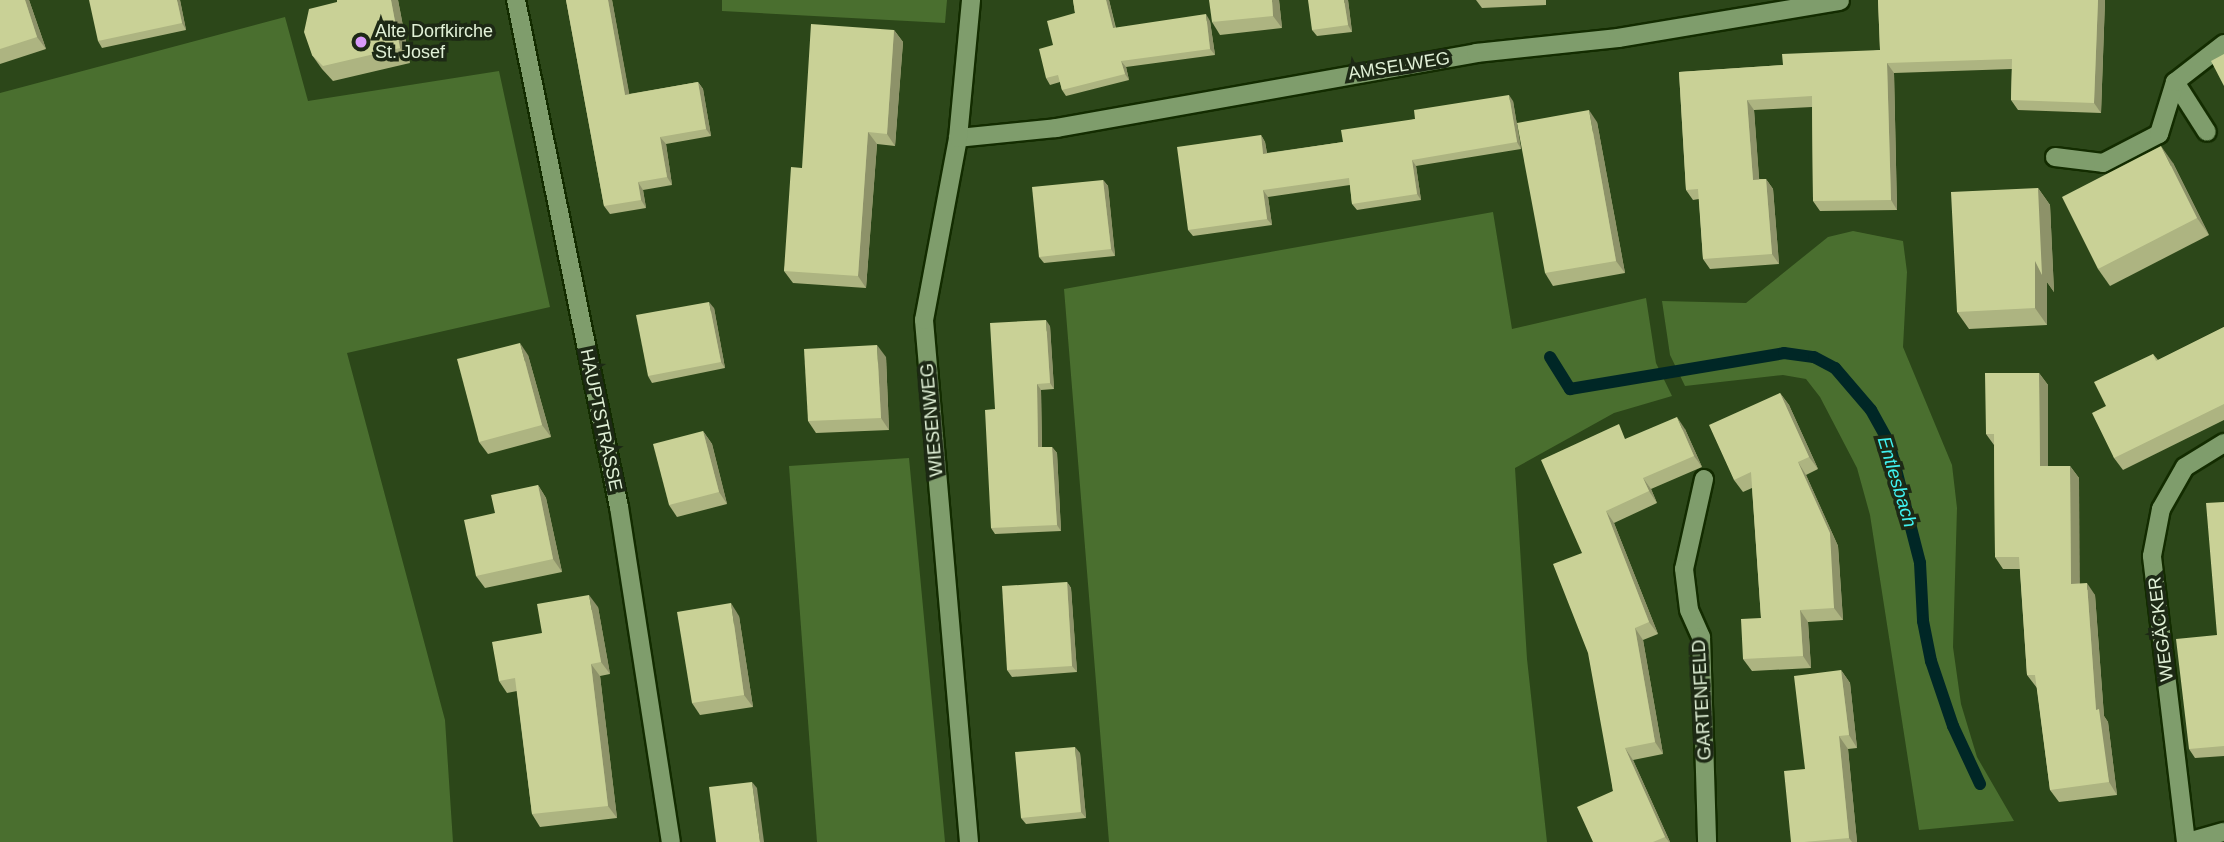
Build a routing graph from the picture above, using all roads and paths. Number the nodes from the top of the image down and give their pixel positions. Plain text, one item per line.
1 (516, 0) edge
2 (971, 0) edge
3 (1840, 1) edge
4 (2224, 44) edge
5 (2175, 82) junction
6 (2207, 132) dead end
7 (958, 138) junction
8 (2055, 158) dead end
9 (2224, 443) edge
10 (1704, 479) dead end
11 (2224, 832) edge
12 (671, 842) edge
13 (969, 842) edge
14 (1707, 842) edge
15 (2187, 842) edge

1 - 12 street, HAUPTSTRASSE
2 - 7 street, WIESENWEG
3 - 7 street, AMSELWEG
4 - 5 street
5 - 6 street
5 - 8 street
7 - 13 street, WIESENWEG
9 - 15 street, WEGÄCKER
10 - 14 street, GARTENFELD
11 - 15 street

